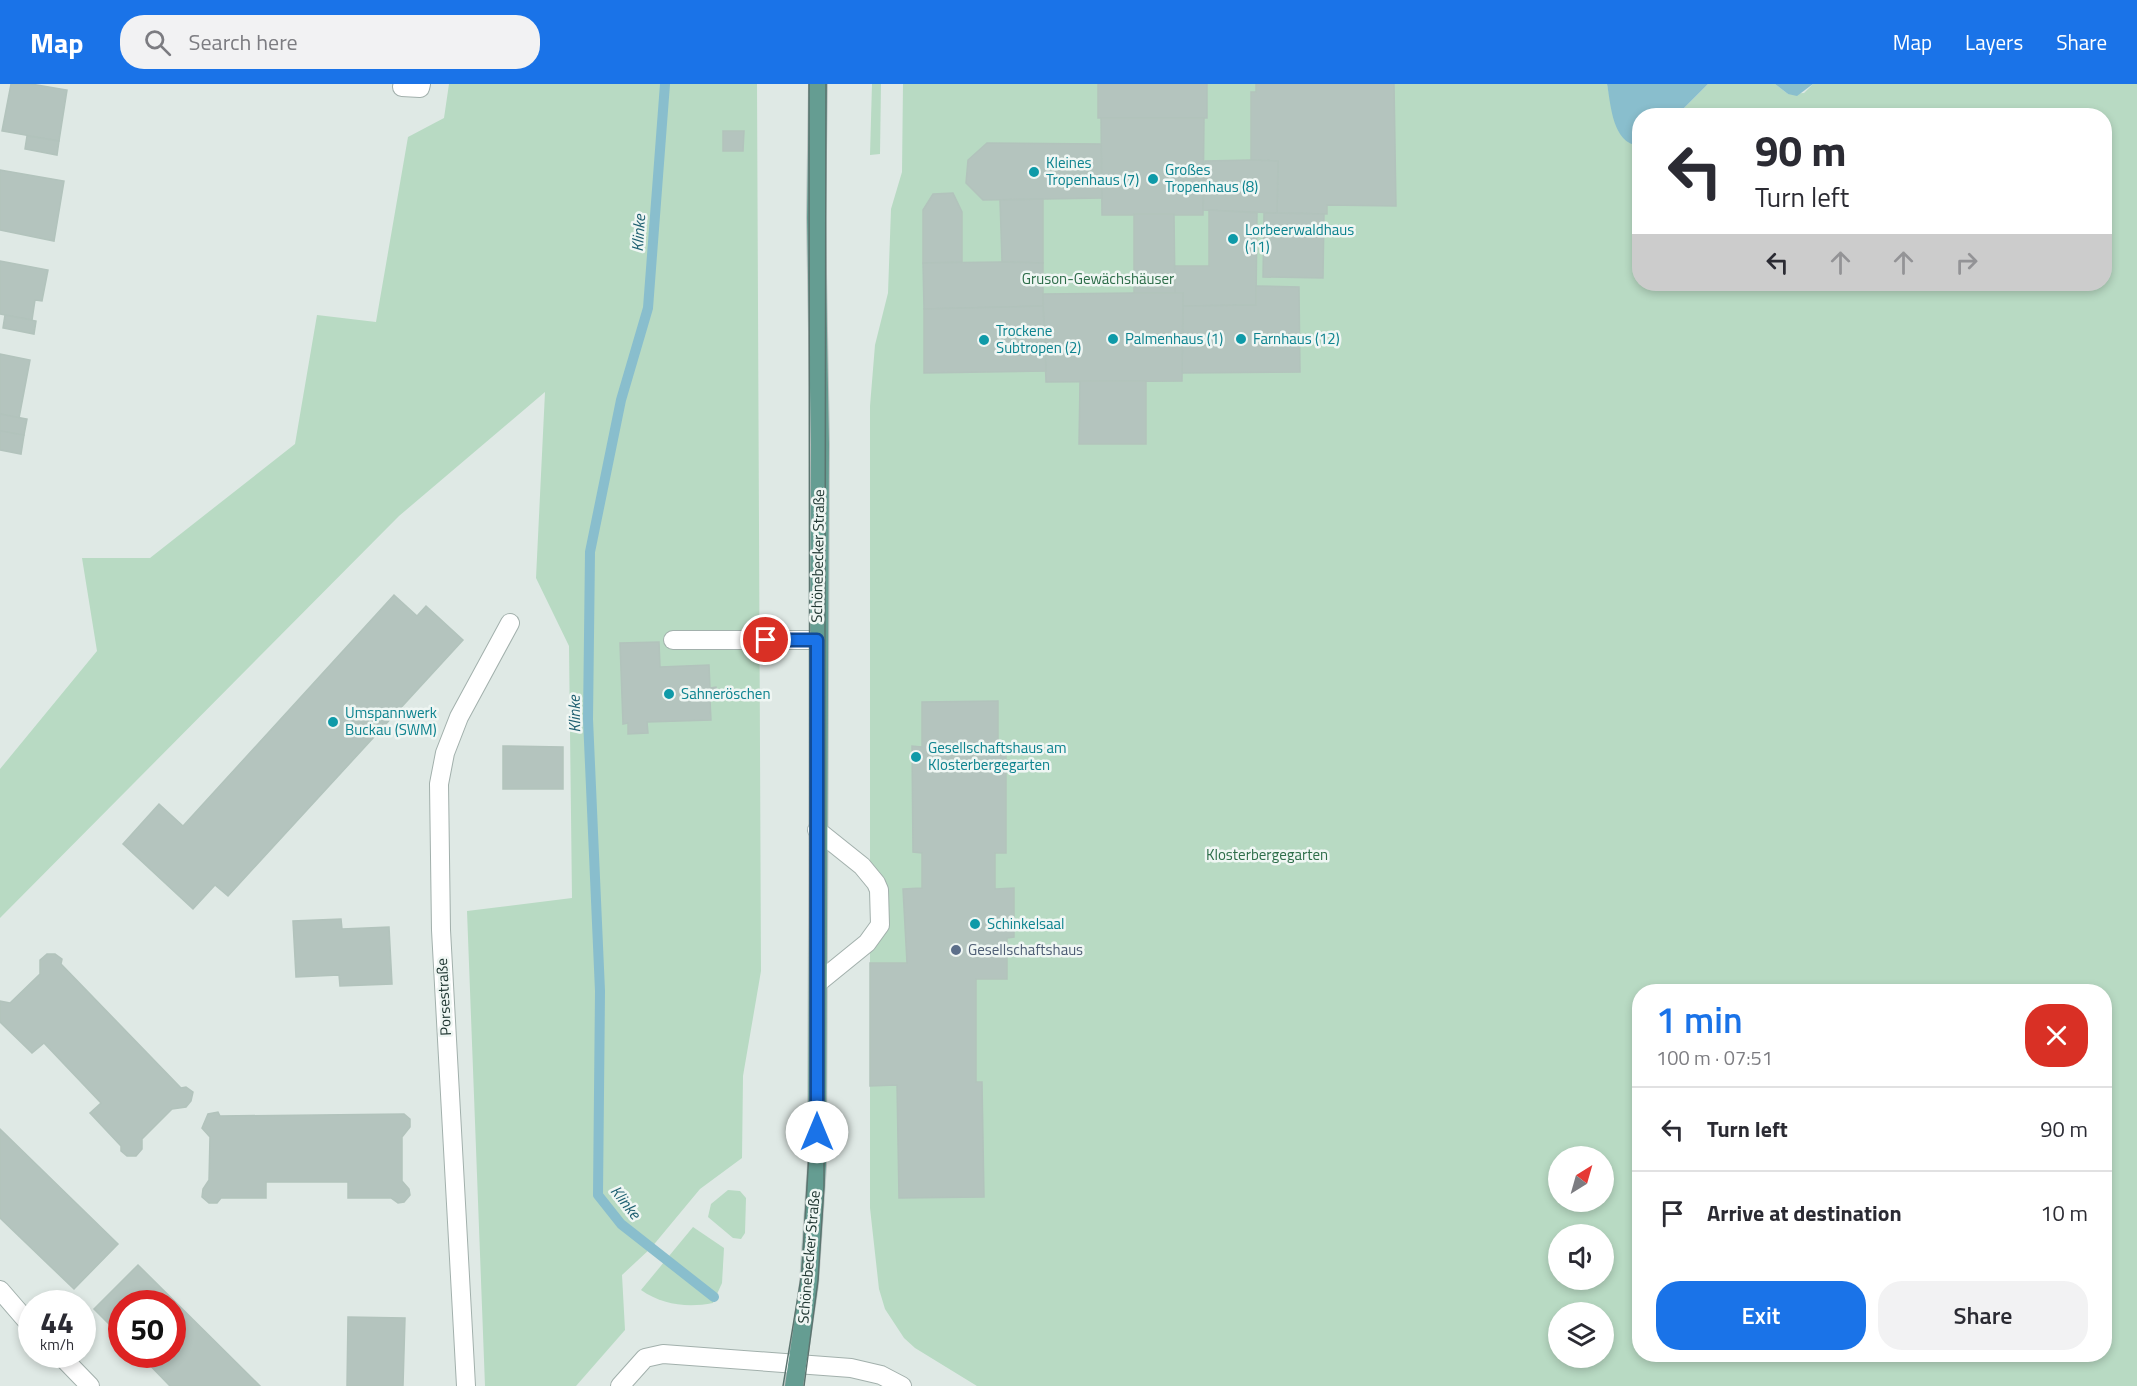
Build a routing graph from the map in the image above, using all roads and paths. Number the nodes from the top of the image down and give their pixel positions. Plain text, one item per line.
1 (421, 84) edge
2 (818, 84) edge
3 (402, 87) dead end
4 (510, 623) dead end
5 (673, 640) dead end
6 (817, 640) junction
7 (817, 830) junction
8 (819, 982) junction
9 (0, 1290) edge
10 (18, 1311) edge
11 (797, 1364) junction
12 (73, 1368) edge
13 (90, 1386) edge
14 (466, 1386) edge
15 (620, 1386) edge
16 (794, 1386) edge
17 (902, 1386) edge

1 - 3 street
2 - 6 main road, Schönebecker Straße
4 - 14 street, Porsestraße
5 - 6 street
6 - 7 main road, Schönebecker Straße
7 - 8 main road, Schönebecker Straße
7 - 8 street
8 - 11 main road, Schönebecker Straße
9 - 10 street
11 - 15 street
11 - 16 main road, Schönebecker Straße
11 - 17 street
12 - 13 street

